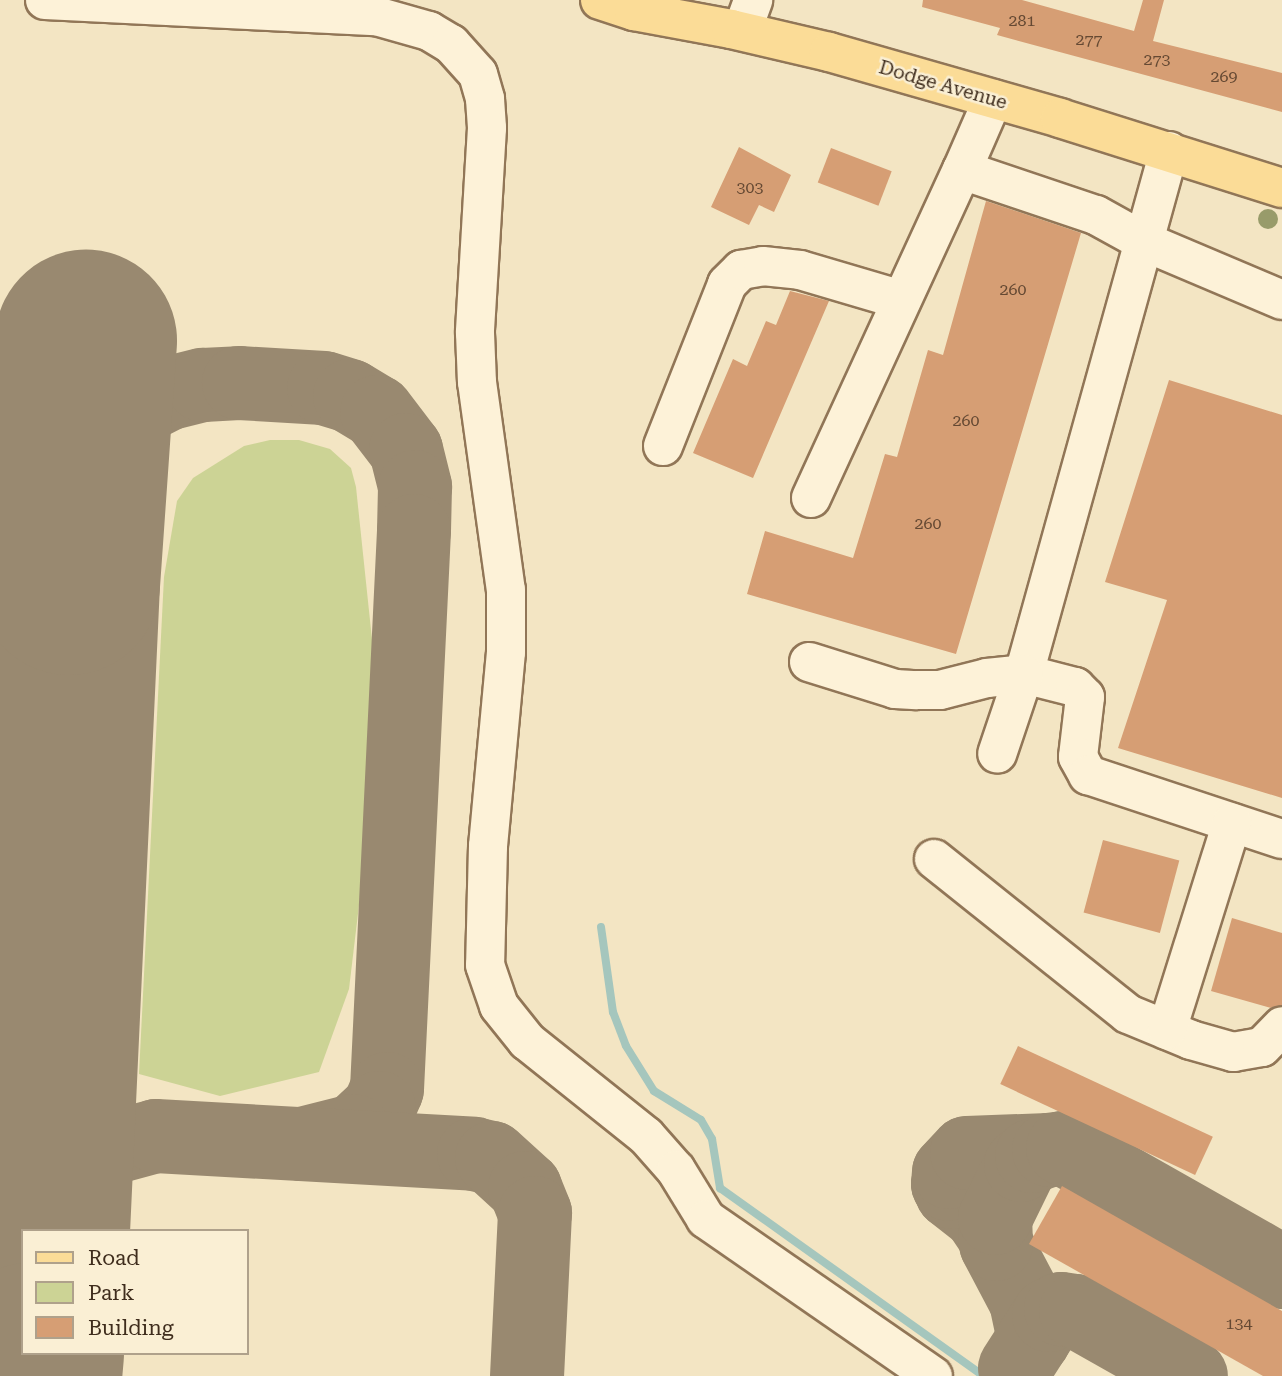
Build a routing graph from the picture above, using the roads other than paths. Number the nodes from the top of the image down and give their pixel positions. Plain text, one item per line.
1 (46, 0) edge
2 (600, 0) edge
3 (657, 7) edge
4 (747, 16) edge
5 (993, 99) junction
6 (1169, 152) junction
7 (962, 170) junction
8 (1282, 188) edge
9 (1145, 242) junction
10 (902, 300) junction
11 (1282, 300) edge
12 (663, 446) dead end
13 (811, 498) dead end
14 (808, 662) dead end
15 (1024, 674) junction
16 (997, 754) dead end
17 (1232, 823) junction
18 (1282, 839) edge
19 (934, 859) dead end
20 (1282, 1026) edge
21 (1167, 1030) junction
22 (933, 1376) edge

1 - 22 lane
2 - 3 main road, Dodge Avenue
3 - 4 main road, Dodge Avenue
4 - 5 main road, Dodge Avenue
5 - 6 main road, Dodge Avenue
5 - 7 lane
6 - 8 main road, Dodge Avenue
6 - 9 lane
7 - 9 lane
7 - 10 lane
9 - 11 lane
9 - 15 lane
10 - 12 lane
10 - 13 lane
14 - 15 lane
15 - 16 lane
15 - 17 lane
17 - 18 lane
17 - 21 lane
19 - 21 lane
20 - 21 lane

